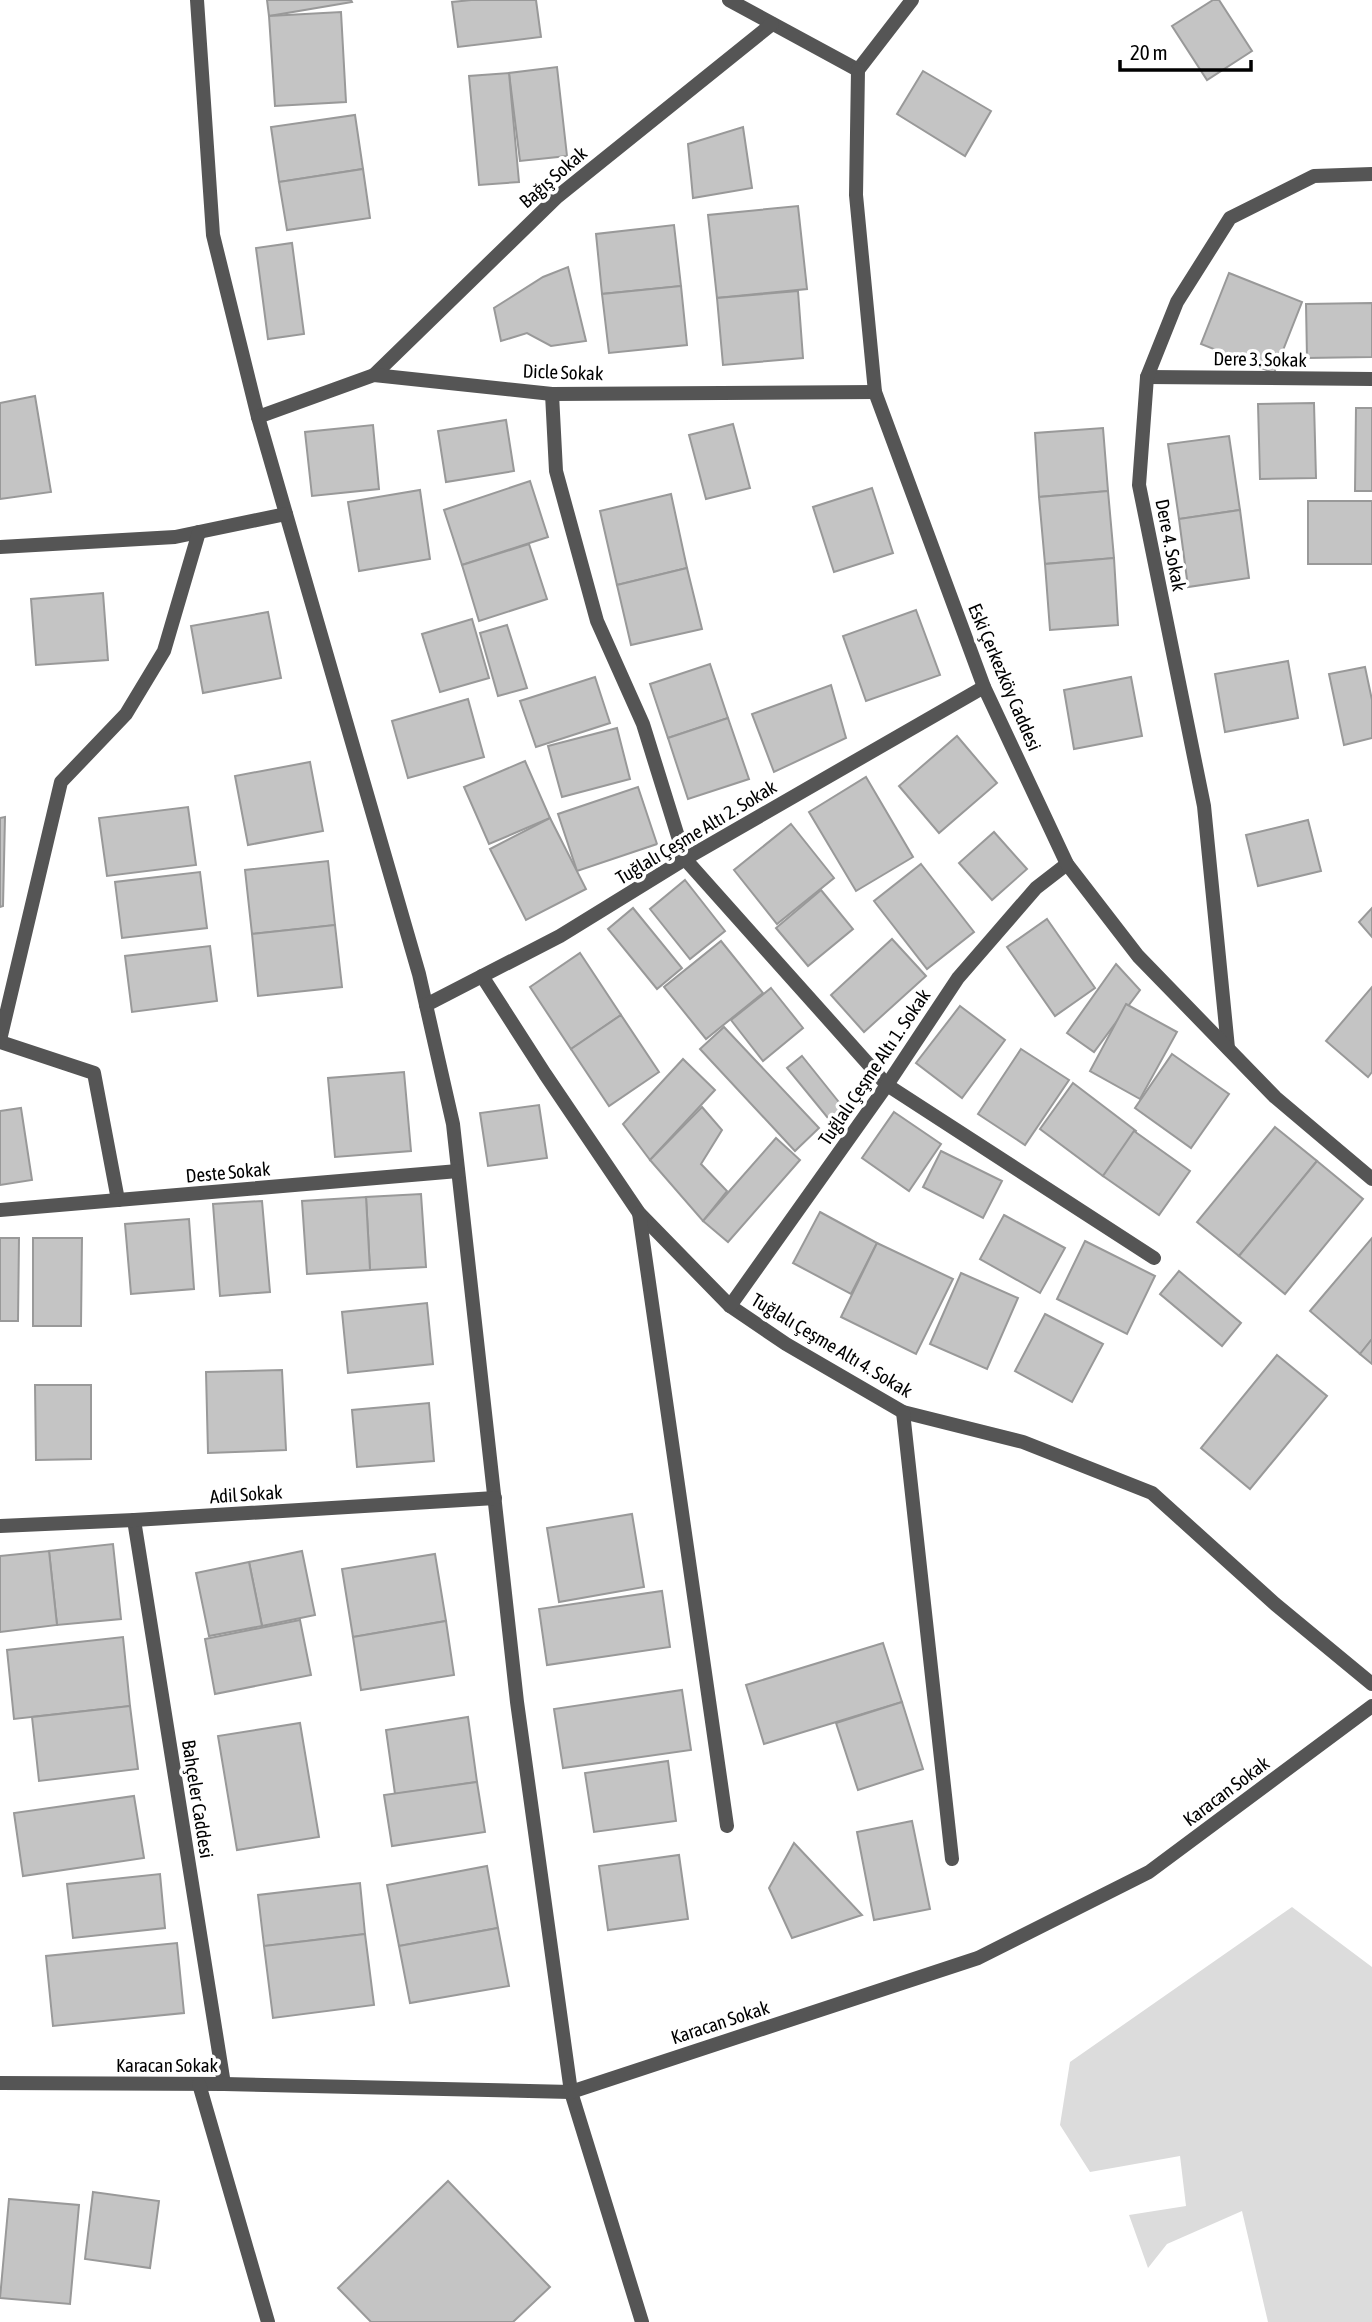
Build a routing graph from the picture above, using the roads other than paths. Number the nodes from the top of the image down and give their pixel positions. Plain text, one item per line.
1 (197, 0) edge
2 (729, 0) edge
3 (912, 0) edge
4 (772, 24) junction
5 (858, 69) junction
6 (1372, 174) edge
7 (374, 375) junction
8 (1147, 377) junction
9 (1372, 379) edge
10 (875, 392) junction
11 (552, 394) junction
12 (258, 416) junction
13 (286, 514) junction
14 (199, 533) junction
15 (0, 547) edge
16 (984, 687) junction
17 (684, 859) junction
18 (1067, 864) junction
19 (482, 976) junction
20 (426, 1005) junction
21 (0, 1041) edge
22 (1228, 1048) junction
23 (887, 1086) junction
24 (458, 1171) junction
25 (1372, 1180) edge
26 (118, 1200) junction
27 (0, 1210) edge
28 (639, 1213) junction
29 (1154, 1258) dead end
30 (730, 1306) junction
31 (903, 1412) junction
32 (495, 1498) junction
33 (134, 1520) junction
34 (0, 1526) edge
35 (1372, 1684) edge
36 (1372, 1706) edge
37 (727, 1826) dead end
38 (952, 1859) dead end
39 (0, 2083) edge
40 (199, 2084) junction
41 (224, 2084) junction
42 (571, 2092) junction
43 (268, 2322) edge
44 (642, 2322) edge

1 - 12 street
2 - 4 street
3 - 5 street
4 - 5 street
4 - 7 street, Bağış Sokak
5 - 10 street, Eski Çerkezköy Caddesi
6 - 8 street, Dere 4. Sokak
7 - 11 street, Dicle Sokak
7 - 12 street, Dicle Sokak
8 - 9 street, Dere 3. Sokak
8 - 22 street, Dere 4. Sokak
10 - 11 street, Dicle Sokak
10 - 16 street, Eski Çerkezköy Caddesi
11 - 17 street
12 - 13 street
13 - 14 street
13 - 20 street
14 - 15 street
14 - 21 street
16 - 17 street, Tuğlalı Çeşme Altı 2. Sokak
16 - 18 street, Eski Çerkezköy Caddesi
17 - 19 street, Tuğlalı Çeşme Altı 2. Sokak
17 - 23 street
18 - 22 street, Eski Çerkezköy Caddesi
18 - 23 street, Tuğlalı Çeşme Altı 1. Sokak
19 - 20 street, Tuğlalı Çeşme Altı 2. Sokak
19 - 28 street, Tuğlalı Çeşme Altı 4. Sokak
20 - 24 street
21 - 26 street
22 - 25 street, Eski Çerkezköy Caddesi
23 - 29 street
23 - 30 street, Tuğlalı Çeşme Altı 1. Sokak
24 - 26 street, Deste Sokak
24 - 32 street
26 - 27 street, Deste Sokak
28 - 30 street, Tuğlalı Çeşme Altı 4. Sokak
28 - 37 street
30 - 31 street, Tuğlalı Çeşme Altı 4. Sokak
31 - 35 street, Tuğlalı Çeşme Altı 4. Sokak
31 - 38 street
32 - 33 street, Adil Sokak
32 - 42 street
33 - 34 street, Adil Sokak
33 - 41 street, Bahçeler Caddesi
36 - 42 street, Karacan Sokak
39 - 40 street, Karacan Sokak
40 - 41 street, Karacan Sokak
40 - 43 street
41 - 42 street, Karacan Sokak
42 - 44 street

